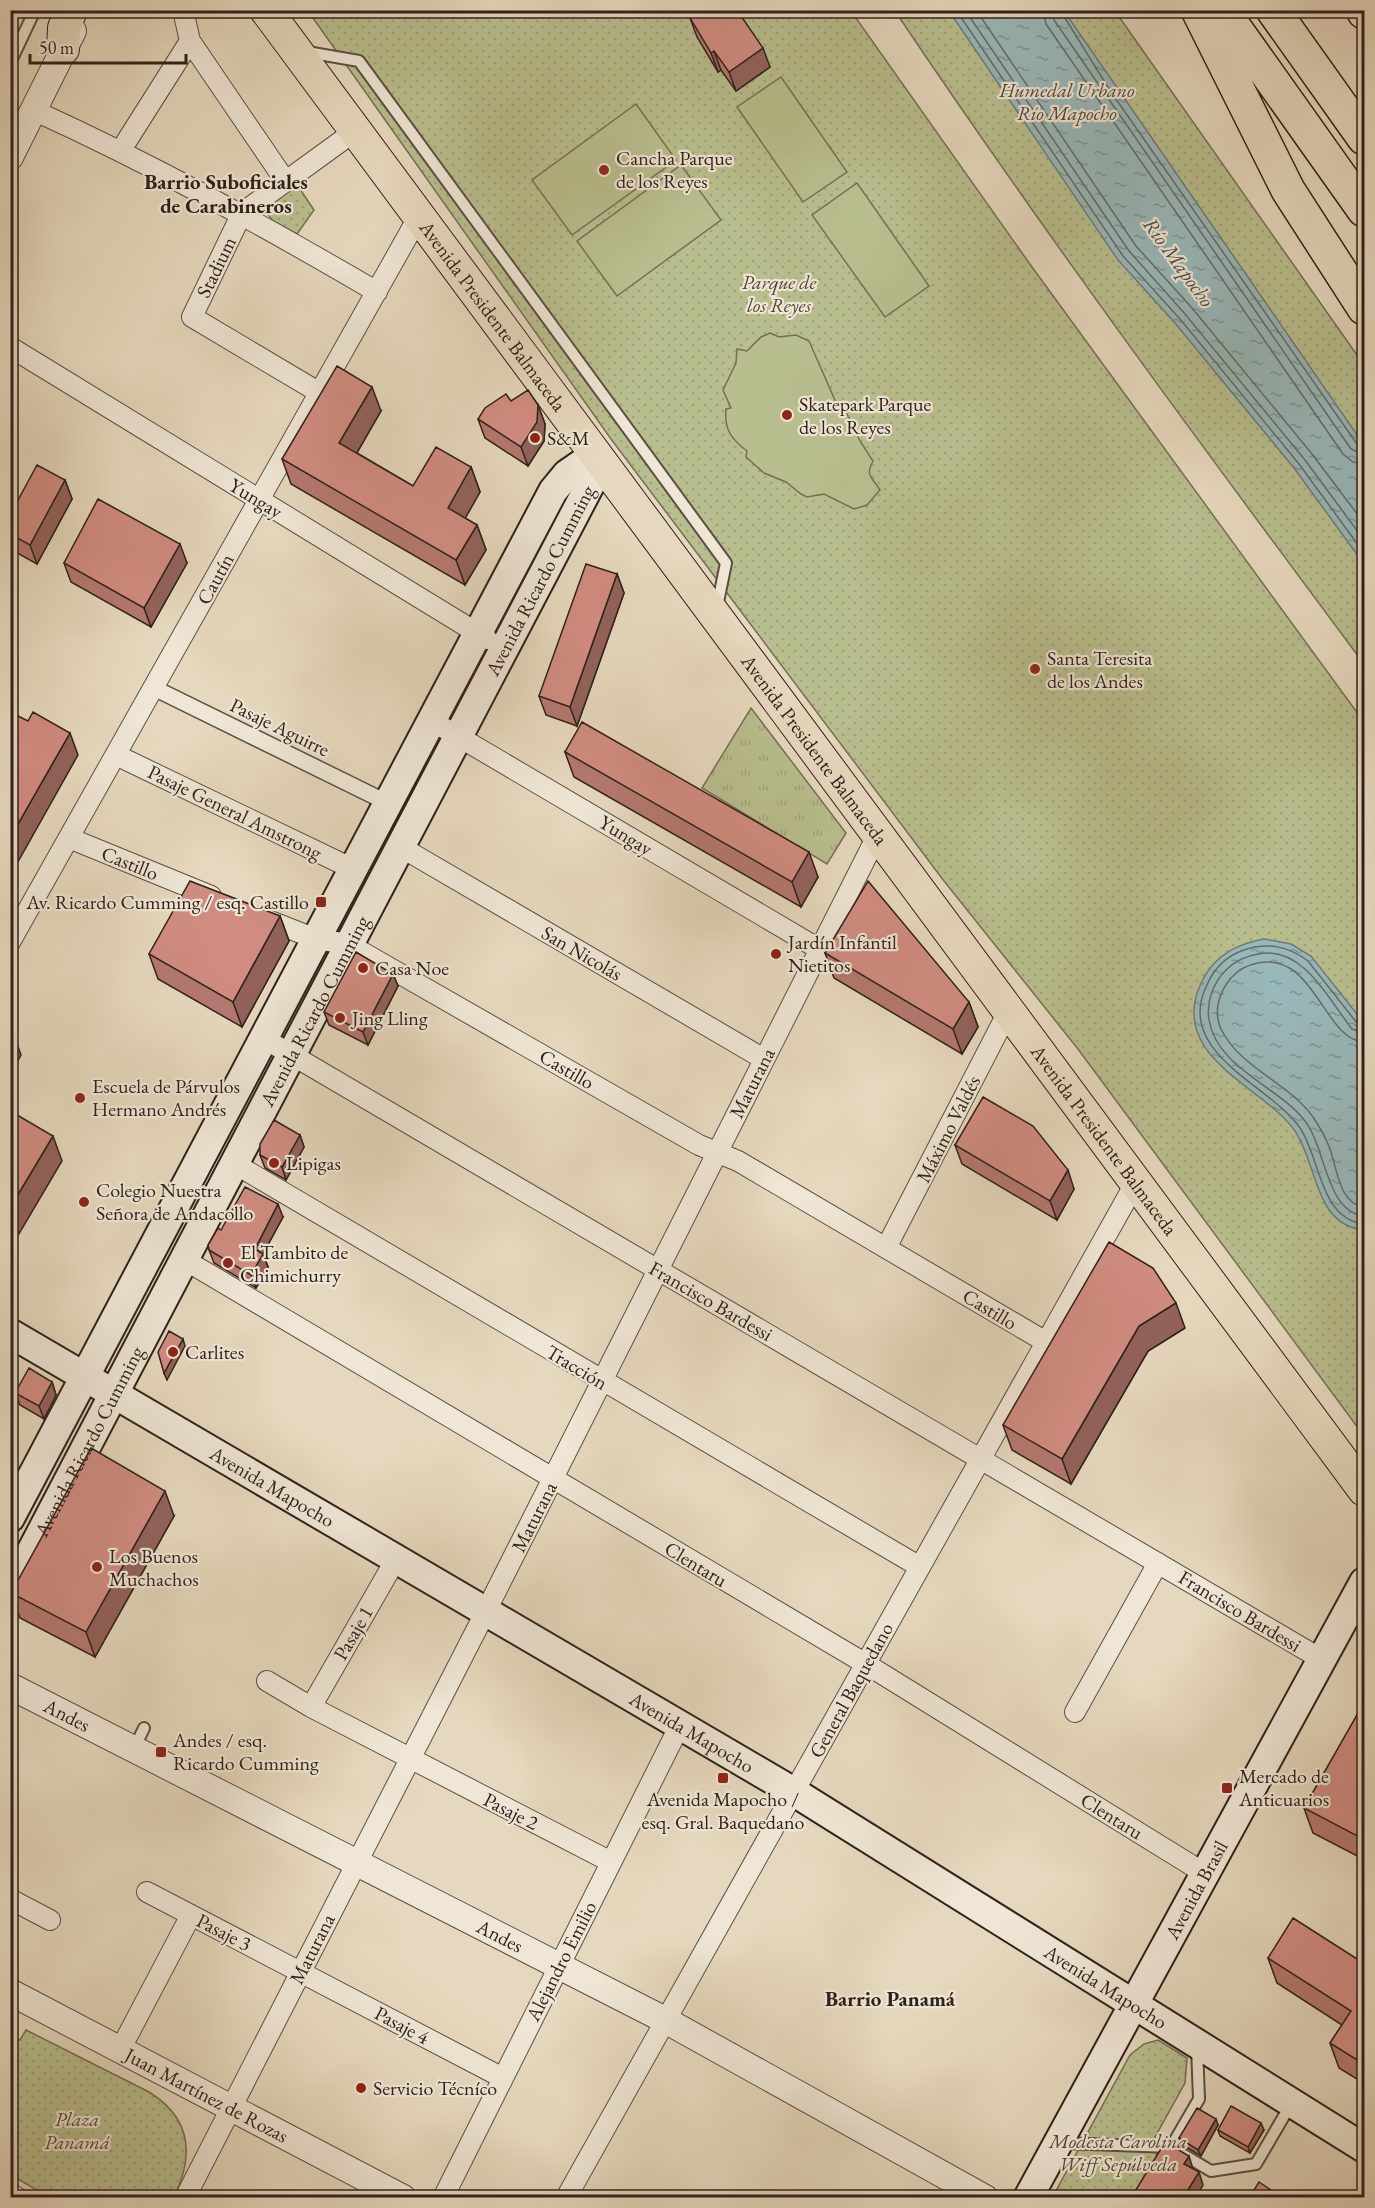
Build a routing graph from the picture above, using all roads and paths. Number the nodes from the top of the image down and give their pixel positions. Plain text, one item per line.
1 (35, 10) edge
2 (71, 10) edge
3 (84, 10) edge
4 (183, 10) edge
5 (266, 10) edge
6 (1198, 10) edge
7 (1222, 10) edge
8 (1272, 10) edge
9 (190, 41) junction
10 (63, 49) junction
11 (296, 50) junction
12 (10, 63) edge
13 (26, 119) junction
14 (355, 131) junction
15 (1365, 138) edge
16 (121, 150) junction
17 (10, 157) edge
18 (286, 182) junction
19 (1365, 210) edge
20 (242, 213) junction
21 (419, 216) junction
22 (377, 292) junction
23 (1365, 308) edge
24 (10, 347) edge
25 (320, 393) junction
26 (599, 458) junction
27 (260, 500) junction
28 (716, 616) junction
29 (478, 633) junction
30 (502, 649) junction
31 (154, 688) junction
32 (432, 720) junction
33 (457, 735) junction
34 (116, 754) junction
35 (388, 803) junction
36 (878, 834) junction
37 (69, 838) junction
38 (399, 846) junction
39 (353, 869) junction
40 (316, 939) junction
41 (10, 942) edge
42 (348, 944) junction
43 (819, 949) junction
44 (1009, 1010) junction
45 (263, 1038) junction
46 (292, 1055) junction
47 (764, 1059) junction
48 (717, 1153) junction
49 (235, 1164) junction
50 (1136, 1182) junction
51 (886, 1248) junction
52 (185, 1260) junction
53 (658, 1270) junction
54 (10, 1333) edge
55 (1046, 1342) junction
56 (84, 1375) junction
57 (601, 1382) junction
58 (114, 1392) junction
59 (981, 1459) junction
60 (552, 1480) junction
61 (1365, 1490) edge
62 (10, 1518) edge
63 (396, 1559) junction
64 (1158, 1563) junction
65 (920, 1567) junction
66 (1365, 1582) edge
67 (10, 1592) edge
68 (486, 1611) junction
69 (1321, 1659) junction
70 (866, 1664) junction
71 (267, 1681) dead end
72 (10, 1686) edge
73 (311, 1707) junction
74 (1075, 1712) dead end
75 (680, 1725) junction
76 (410, 1759) junction
77 (794, 1792) junction
78 (611, 1862) junction
79 (356, 1863) junction
80 (1204, 1873) junction
81 (147, 1892) dead end
82 (10, 1899) edge
83 (191, 1915) junction
84 (50, 1920) dead end
85 (558, 1967) junction
86 (301, 1972) junction
87 (10, 1992) edge
88 (1134, 2002) junction
89 (665, 2020) junction
90 (1197, 2042) junction
91 (120, 2050) junction
92 (503, 2078) junction
93 (1292, 2103) junction
94 (231, 2108) junction
95 (1058, 2143) junction
96 (1171, 2147) junction
97 (1365, 2148) edge
98 (10, 2193) edge
99 (18, 2198) edge
100 (185, 2198) edge
101 (404, 2198) edge
102 (442, 2198) edge
103 (566, 2198) edge
104 (985, 2198) edge
105 (1028, 2198) edge

1 - 12 lane
2 - 10 main road
3 - 10 street
4 - 9 street
5 - 11 main road, Avenida Presidente Balmaceda
6 - 23 highway
7 - 19 highway
8 - 15 highway
9 - 16 street
9 - 18 street
10 - 13 street
11 - 14 main road, Avenida Presidente Balmaceda
11 - 28 lane
13 - 16 street
13 - 17 street
14 - 18 street, Stadium
14 - 21 main road, Avenida Presidente Balmaceda
16 - 20 street
18 - 20 street, Stadium
20 - 22 street
20 - 25 street, Stadium
21 - 22 street, Cautín
21 - 26 main road, Avenida Presidente Balmaceda
22 - 25 street, Cautín
24 - 27 street, Yungay
25 - 27 street, Cautín
26 - 28 main road, Avenida Presidente Balmaceda
26 - 29 main road, Avenida Ricardo Cumming
26 - 30 main road, Avenida Ricardo Cumming
27 - 29 street, Yungay
27 - 31 street, Cautín
28 - 36 main road, Avenida Presidente Balmaceda
29 - 30 street, Yungay
29 - 32 main road, Avenida Ricardo Cumming
30 - 33 main road, Avenida Ricardo Cumming
31 - 34 street, Cautín
31 - 35 street, Pasaje Aguirre
32 - 33 street, Yungay
32 - 35 main road, Avenida Ricardo Cumming
33 - 38 main road, Avenida Ricardo Cumming
33 - 43 street, Yungay
34 - 37 street, Cautín
34 - 39 street, Pasaje General Amstrong
35 - 39 main road, Avenida Ricardo Cumming
36 - 43 street, Maturana
36 - 44 main road, Avenida Presidente Balmaceda
37 - 40 street, Castillo
37 - 41 street, Cautín
38 - 42 main road, Avenida Ricardo Cumming
38 - 47 street, San Nicolás
39 - 40 main road, Avenida Ricardo Cumming
40 - 42 street, Castillo
40 - 45 main road, Avenida Ricardo Cumming
42 - 46 main road, Avenida Ricardo Cumming
42 - 48 street, Castillo
43 - 47 street, Maturana
44 - 50 main road, Avenida Presidente Balmaceda
44 - 51 street, Máximo Valdés
45 - 46 street, Francisco Bardessi
45 - 56 main road, Avenida Ricardo Cumming
46 - 49 main road, Avenida Ricardo Cumming
46 - 53 street, Francisco Bardessi
47 - 48 street, Maturana
48 - 51 street, Castillo
48 - 53 street, Maturana
49 - 52 main road, Avenida Ricardo Cumming
49 - 57 street, Tracción
50 - 55 street, General Baquedano
50 - 61 main road, Avenida Presidente Balmaceda
51 - 55 street, Castillo
52 - 58 main road, Avenida Ricardo Cumming
52 - 60 street, Clentaru
53 - 57 street, Maturana
53 - 59 street, Francisco Bardessi
54 - 56 main road, Avenida Mapocho
55 - 59 street, General Baquedano
56 - 58 main road, Avenida Mapocho
56 - 62 main road, Avenida Ricardo Cumming
57 - 60 street, Maturana
57 - 65 street, Tracción
58 - 63 main road, Avenida Mapocho
58 - 67 main road, Avenida Ricardo Cumming
59 - 64 street, Francisco Bardessi
59 - 65 street, General Baquedano
60 - 68 street, Maturana
60 - 70 street, Clentaru
63 - 68 main road, Avenida Mapocho
63 - 73 street, Pasaje 1
64 - 69 street, Francisco Bardessi
64 - 74 street, Francisco Bardessi
65 - 70 street, General Baquedano
66 - 69 main road, Avenida Brasil
68 - 75 main road, Avenida Mapocho
68 - 76 street, Maturana
69 - 80 main road, Avenida Brasil
70 - 77 street, General Baquedano
70 - 80 street, Clentaru
71 - 73 street
72 - 79 street, Andes
73 - 76 street
75 - 77 main road, Avenida Mapocho
75 - 78 street, Alejandro Emilio
76 - 78 street, Pasaje 2
76 - 79 street, Maturana
77 - 88 main road, Avenida Mapocho
77 - 89 street, General Baquedano
78 - 85 street, Alejandro Emilio
79 - 85 street, Andes
79 - 86 street, Maturana
80 - 88 main road, Avenida Brasil
81 - 83 street, Pasaje 3
82 - 84 street
83 - 86 street, Pasaje 3
83 - 91 street
85 - 89 street, Andes
85 - 92 street, Alejandro Emilio
86 - 92 street, Pasaje 4
86 - 94 street, Maturana
87 - 91 street, Juan Martínez de Rozas
88 - 90 main road, Avenida Mapocho
88 - 95 main road, Avenida Brasil
89 - 103 street, General Baquedano
89 - 104 street, Andes
90 - 93 main road, Avenida Mapocho
90 - 96 lane
91 - 94 street, Juan Martínez de Rozas
92 - 102 street, Alejandro Emilio
93 - 96 lane
93 - 97 main road, Avenida Mapocho
94 - 100 street, Maturana
94 - 101 street, Juan Martínez de Rozas
95 - 96 lane
95 - 105 main road, Avenida Brasil
98 - 99 street

